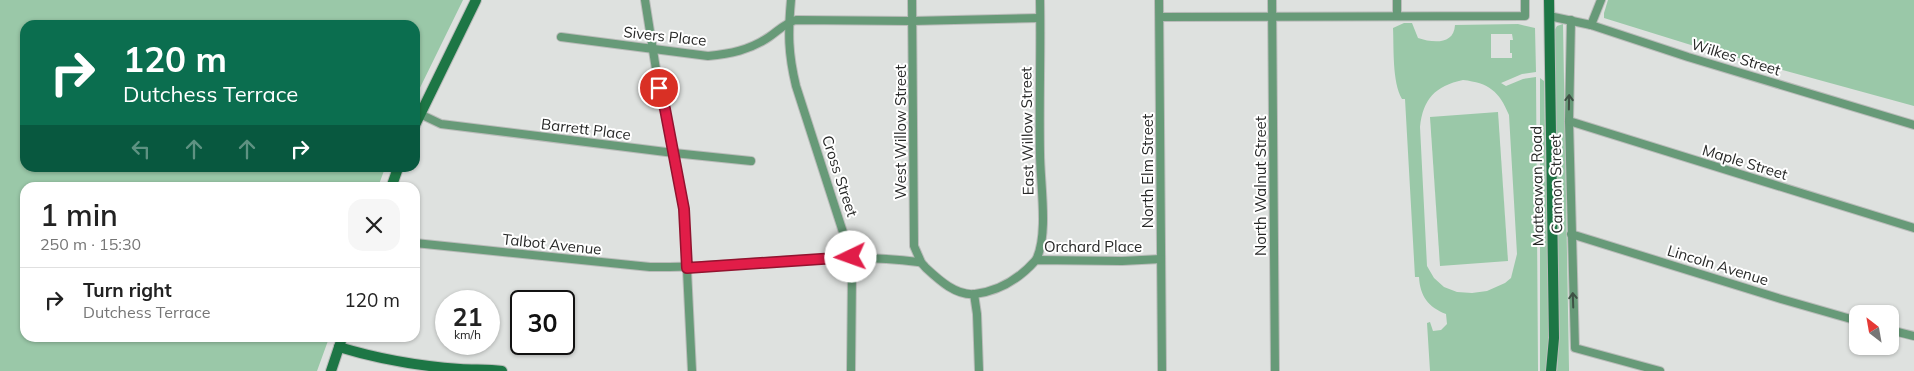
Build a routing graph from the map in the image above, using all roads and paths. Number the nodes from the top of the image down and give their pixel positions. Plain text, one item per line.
1 (476, 0) edge
2 (645, 0) edge
3 (791, 0) edge
4 (912, 0) edge
5 (1040, 0) edge
6 (1160, 0) edge
7 (1272, 0) edge
8 (1397, 0) edge
9 (1525, 0) edge
10 (1549, 0) edge
11 (1601, 0) edge
12 (1272, 16) junction
13 (1397, 16) junction
14 (1549, 16) junction
15 (1160, 17) junction
16 (1040, 18) junction
17 (1571, 20) junction
18 (912, 21) junction
19 (789, 22) junction
20 (1591, 25) junction
21 (561, 37) dead end
22 (653, 50) junction
23 (420, 114) joint
24 (1569, 121) junction
25 (1914, 124) edge
26 (674, 153) junction
27 (751, 161) dead end
28 (1914, 228) edge
29 (1570, 234) junction
30 (420, 244) edge
31 (851, 257) junction
32 (1161, 259) junction
33 (1036, 260) junction
34 (921, 262) junction
35 (687, 268) junction
36 (974, 294) junction
37 (1849, 318) edge
38 (1899, 332) edge
39 (1914, 336) edge
40 (340, 342) edge
41 (330, 371) edge
42 (502, 371) edge
43 (692, 371) edge
44 (852, 371) edge
45 (979, 371) edge
46 (1162, 371) edge
47 (1275, 371) edge
48 (1551, 371) edge
49 (1660, 371) edge

1 - 23 street
2 - 22 street
3 - 19 street, Cross Street
4 - 18 street, West Willow Street
5 - 16 street, East Willow Street
6 - 15 street, North Elm Street
7 - 12 street, North Walnut Street
8 - 13 street
9 - 13 street
10 - 14 street, Matteawan Road
11 - 20 street
12 - 13 street
12 - 15 street
12 - 47 street, North Walnut Street
14 - 17 street, Wilkes Street
14 - 48 street, Matteawan Road
15 - 32 street, North Elm Street
16 - 18 street
16 - 33 street, East Willow Street
17 - 20 street, Wilkes Street
24 -> 17 street, Cannon Street
18 - 19 street
18 - 34 street, West Willow Street
19 - 22 street, Sivers Place
19 - 31 street, Cross Street
20 - 25 street, Wilkes Street
21 - 22 street, Sivers Place
22 - 26 street
23 - 26 street, Barrett Place
24 - 28 street, Maple Street
24 - 29 street, Cannon Street
26 - 27 street, Barrett Place
26 - 35 street
29 - 37 street, Lincoln Avenue
49 -> 29 street, Cannon Street
30 - 35 street, Talbot Avenue
31 - 34 street
31 - 35 street
31 - 44 street, Cross Street
32 - 33 street, Orchard Place
32 - 46 street, North Elm Street
33 - 36 street, Orchard Place
34 - 36 street
35 - 43 street
36 - 45 street
38 - 39 street
40 - 41 street
40 - 42 street

